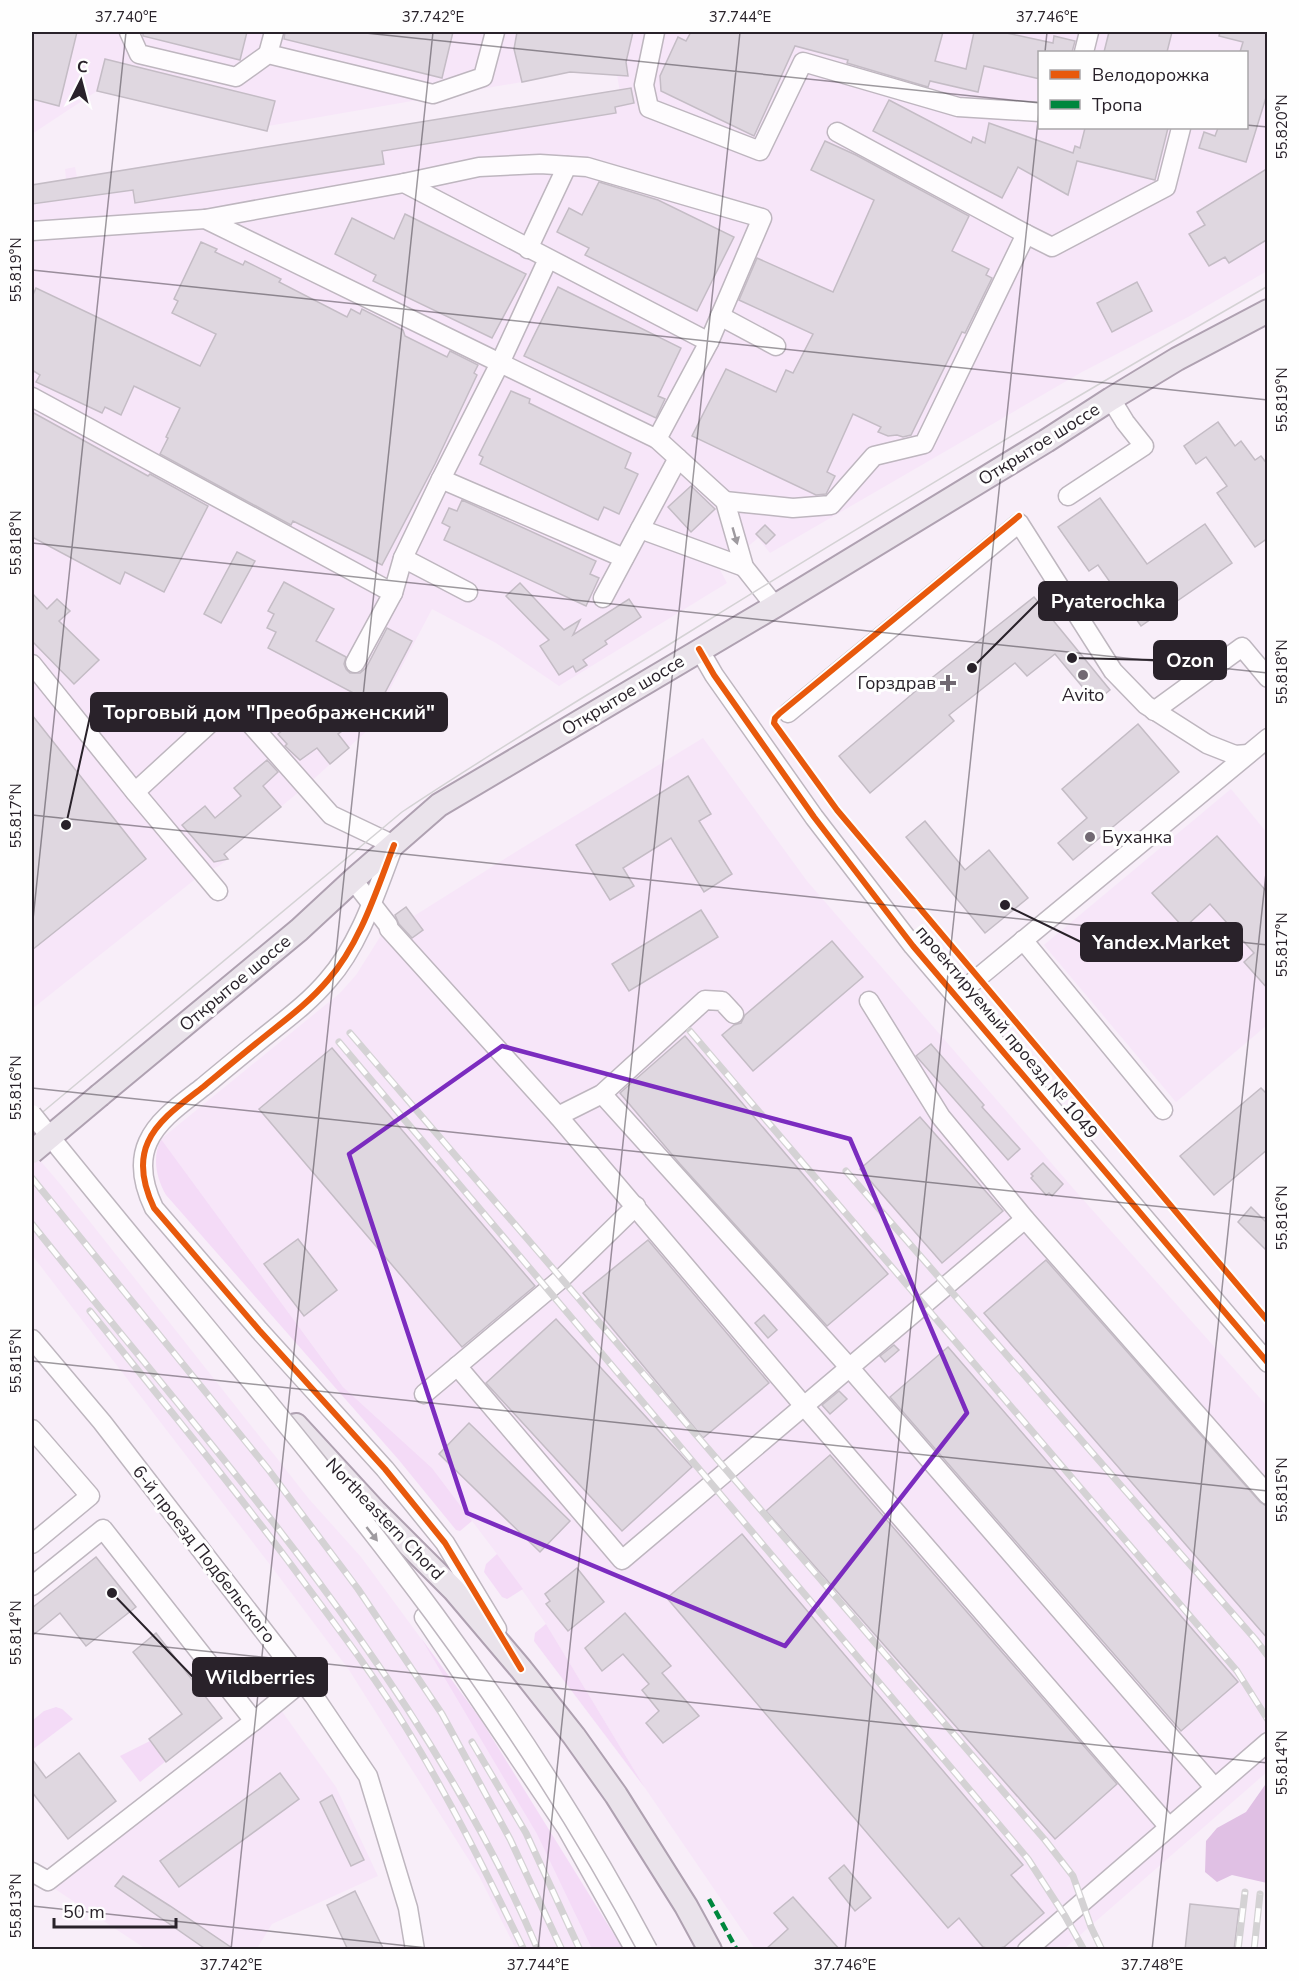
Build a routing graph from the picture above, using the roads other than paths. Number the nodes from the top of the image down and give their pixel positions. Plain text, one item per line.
1 (129, 32) edge
2 (274, 32) edge
3 (495, 32) edge
4 (655, 32) edge
5 (1089, 32) edge
6 (1084, 51) edge
7 (268, 54) junction
8 (1038, 112) edge
9 (1181, 129) edge
10 (837, 132) dead end
11 (567, 166) junction
12 (404, 183) junction
13 (205, 219) junction
14 (32, 231) edge
15 (1026, 234) junction
16 (528, 249) junction
17 (548, 260) junction
18 (1268, 311) edge
19 (720, 316) junction
20 (709, 342) junction
21 (776, 346) dead end
22 (500, 363) junction
23 (32, 397) edge
24 (1111, 399) junction
25 (657, 439) junction
26 (678, 458) junction
27 (441, 478) junction
28 (1068, 496) dead end
29 (725, 501) junction
30 (640, 529) junction
31 (403, 558) junction
32 (624, 558) junction
33 (744, 567) junction
34 (468, 592) dead end
35 (393, 593) junction
36 (603, 598) dead end
37 (775, 606) junction
38 (699, 649) junction
39 (355, 663) dead end
40 (32, 664) edge
41 (1268, 678) edge
42 (1155, 711) junction
43 (788, 713) dead end
44 (1268, 738) edge
45 (1207, 744) junction
46 (1248, 754) junction
47 (1209, 785) junction
48 (135, 792) junction
49 (394, 845) junction
50 (353, 880) junction
51 (218, 891) dead end
52 (372, 902) junction
53 (1023, 940) junction
54 (956, 996) junction
55 (869, 1001) dead end
56 (734, 1014) dead end
57 (602, 1094) junction
58 (32, 1108) edge
59 (1163, 1110) dead end
60 (32, 1114) edge
61 (558, 1116) junction
62 (32, 1152) edge
63 (636, 1206) junction
64 (1024, 1219) junction
65 (32, 1339) edge
66 (1268, 1363) edge
67 (457, 1366) junction
68 (849, 1367) junction
69 (424, 1394) dead end
70 (804, 1406) junction
71 (32, 1429) edge
72 (1268, 1495) edge
73 (32, 1544) edge
74 (32, 1586) edge
75 (424, 1617) dead end
76 (521, 1669) junction
77 (303, 1682) junction
78 (254, 1721) junction
79 (1268, 1742) edge
80 (1214, 1787) junction
81 (1169, 1827) junction
82 (32, 1872) edge
83 (415, 1950) edge
84 (635, 1950) edge
85 (648, 1950) edge
86 (710, 1950) edge
87 (1027, 1950) edge

1 - 7 street
2 - 7 street
3 - 7 street
4 - 8 street
5 - 6 street
9 - 15 street
10 - 15 street
11 - 12 street
11 - 16 street
11 - 19 street
12 - 13 street
12 - 16 street
13 - 14 street
13 - 22 street
15 - 29 street
16 - 17 street
17 - 20 street
17 - 22 street
18 - 24 main road, Открытое шоссе
19 - 20 street
19 - 21 street
20 - 25 street
22 - 25 street
22 - 27 street
23 - 35 street
24 - 28 street
24 - 37 main road, Открытое шоссе
25 - 26 street
26 - 29 street
26 - 30 street
27 - 31 street
27 - 32 street
29 -> 33 street
30 - 32 street
30 - 33 street
31 - 34 street
31 - 35 street
32 - 36 street
33 - 37 street
35 - 39 street
37 - 38 main road, Открытое шоссе
38 - 49 main road, Открытое шоссе
38 - 54 street, проектируемый проезд № 1049
40 - 48 street
41 - 42 street
42 - 43 street
42 - 45 street
44 - 46 street
45 - 46 street
45 - 47 street
46 - 47 street
47 - 53 street
48 - 49 street
48 - 51 street
49 - 50 main road, Открытое шоссе
49 - 52 street
50 - 52 street
50 - 62 main road, Открытое шоссе, bridge
52 - 61 street
52 - 76 street
53 - 54 street
53 - 59 street
54 - 66 street, проектируемый проезд № 1049
55 - 64 street
56 - 57 street
57 - 61 street
57 - 68 street
58 - 76 main road, Northeastern Chord
60 -> 85 street, Northeastern Chord, bridge
61 - 63 street
63 - 67 street
63 - 70 street
64 - 68 street
64 - 72 street
65 - 77 street, 6-й проезд Подбельского
67 - 69 street
67 - 70 street
68 - 70 street
68 - 80 street
70 - 81 street
71 - 73 street
74 - 78 street
75 - 84 street
76 - 86 main road, Northeastern Chord
77 - 78 street
77 - 83 street, 6-й проезд Подбельского
78 - 82 street
79 - 80 street
80 - 81 street
81 - 87 street

